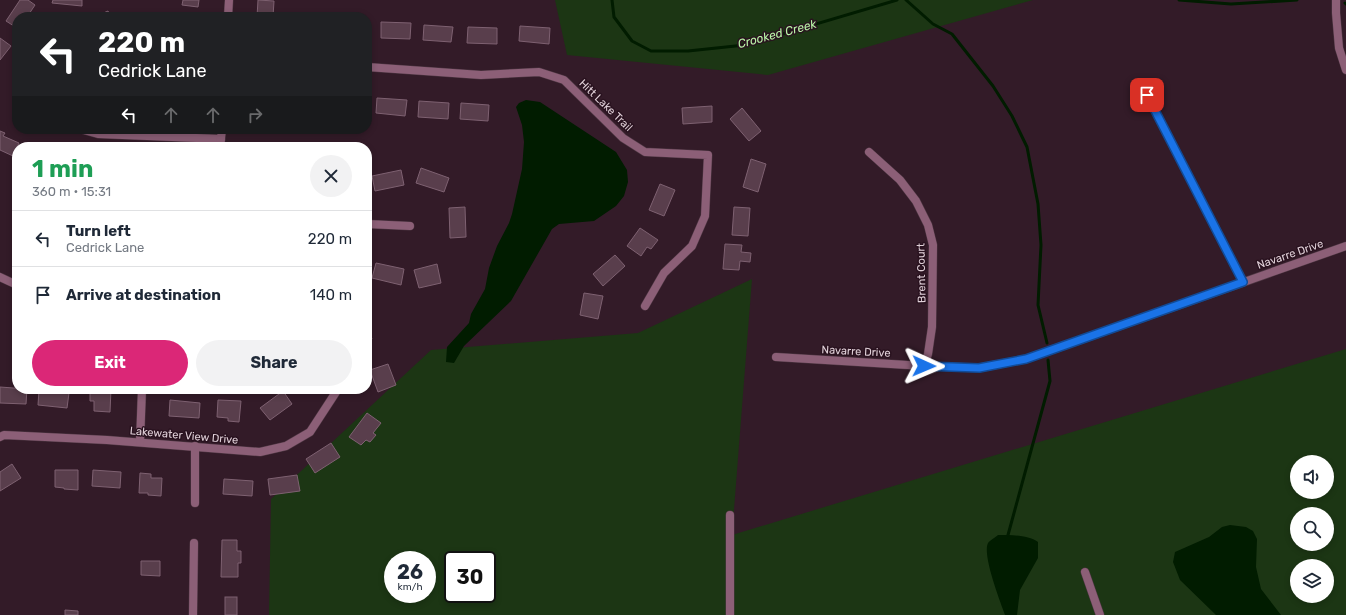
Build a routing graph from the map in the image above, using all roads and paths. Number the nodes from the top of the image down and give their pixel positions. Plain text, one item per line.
1 (229, 0) edge
2 (1336, 0) edge
3 (228, 12) edge
4 (372, 67) edge
5 (1346, 70) edge
6 (1147, 95) dead end
7 (98, 134) edge
8 (207, 142) edge
9 (869, 152) dead end
10 (372, 224) edge
11 (410, 226) dead end
12 (1346, 246) edge
13 (0, 276) edge
14 (12, 282) edge
15 (1243, 282) junction
16 (645, 306) dead end
17 (776, 357) dead end
18 (924, 366) junction
19 (142, 394) edge
20 (335, 394) edge
21 (0, 437) edge
22 (140, 442) junction
23 (195, 446) junction
24 (195, 503) dead end
25 (730, 515) dead end
26 (194, 543) dead end
27 (1084, 572) dead end
28 (193, 615) edge
29 (730, 615) edge
30 (1100, 615) edge

1 - 3 street
2 - 5 street
4 - 16 street, Hitt Lake Trail
6 - 15 street
7 - 8 street
9 - 18 street, Brent Court
10 - 11 street
12 - 15 street, Navarre Drive
13 - 14 street
15 - 18 street, Navarre Drive
17 - 18 street, Navarre Drive
19 - 22 street
20 - 23 street, Lakewater View Drive
21 - 22 street, Lakewater View Drive
22 - 23 street, Lakewater View Drive
23 - 24 street
25 - 29 street
26 - 28 street
27 - 30 street

